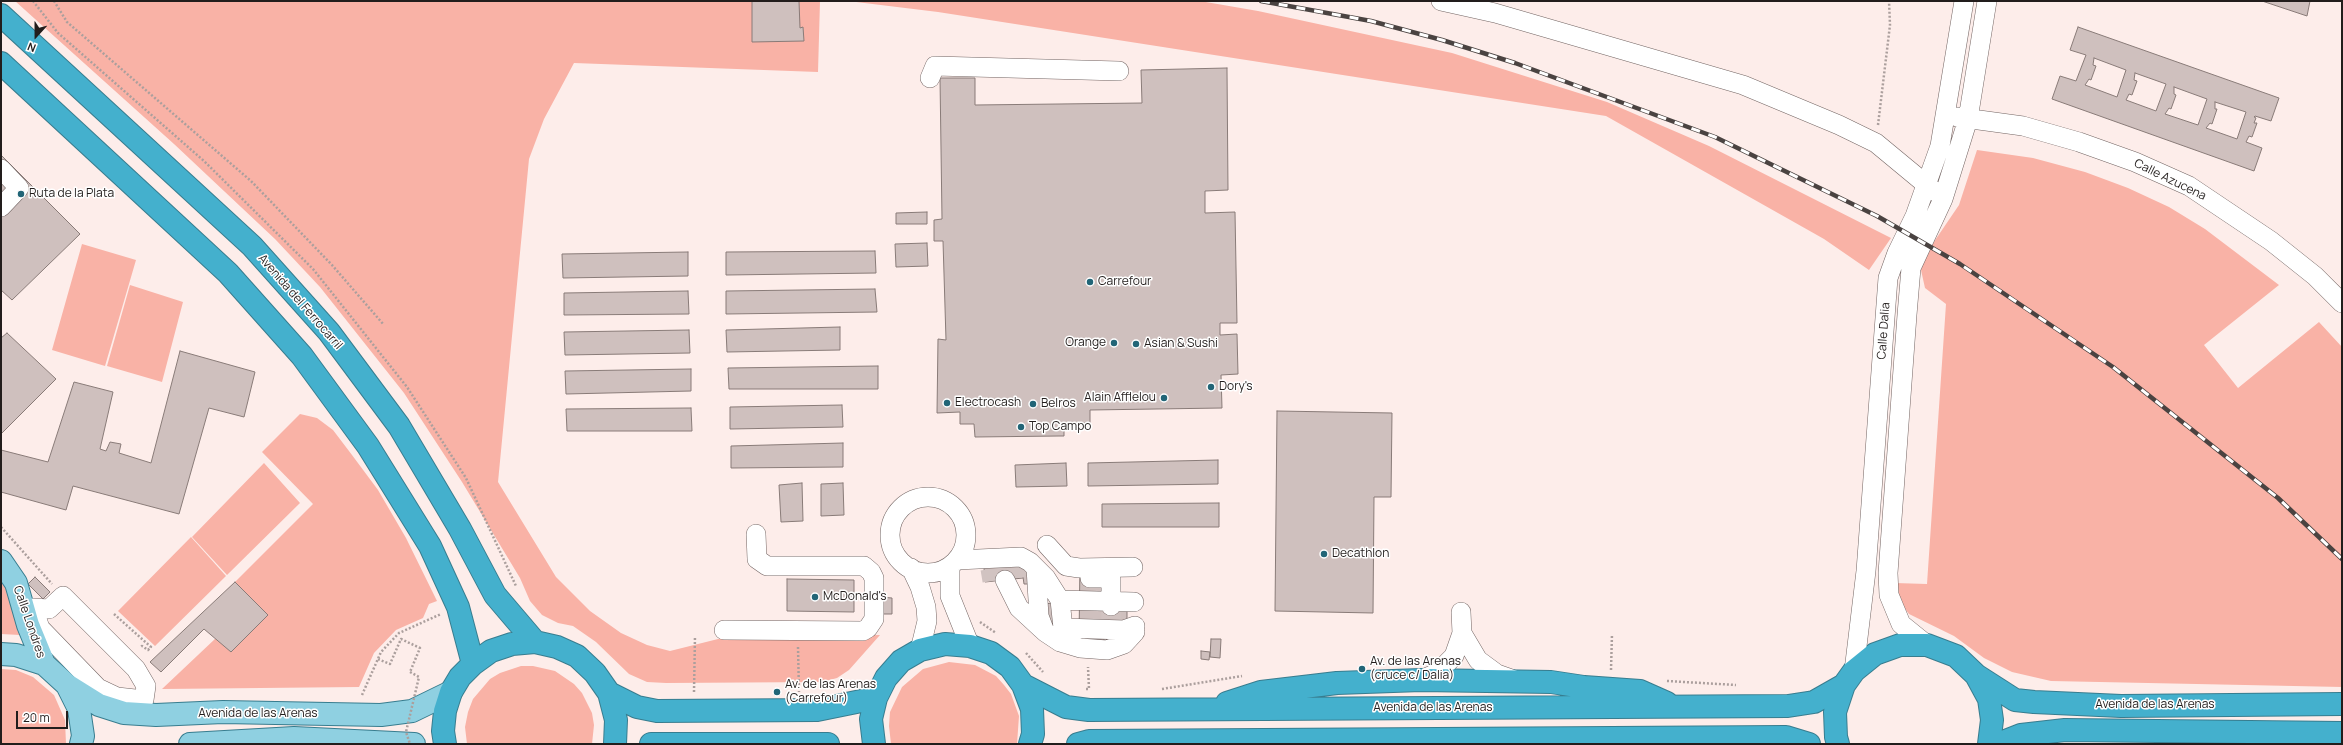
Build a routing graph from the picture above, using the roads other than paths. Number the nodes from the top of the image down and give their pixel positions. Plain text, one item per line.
1 (1441, 1) edge
2 (1964, 1) edge
3 (1987, 1) edge
4 (1, 15) edge
5 (1, 63) edge
6 (1119, 71) dead end
7 (930, 78) dead end
8 (1945, 114) junction
9 (1968, 119) junction
10 (1, 169) edge
11 (1926, 184) junction
12 (1943, 199) junction
13 (1, 207) edge
14 (2342, 303) edge
15 (756, 534) dead end
16 (1047, 545) dead end
17 (1, 561) edge
18 (954, 563) junction
19 (1133, 567) dead end
20 (911, 568) junction
21 (1041, 573) junction
22 (1005, 580) tunnel mouth
23 (63, 596) joint
24 (1060, 600) junction
25 (1134, 602) dead end
26 (1110, 612) junction
27 (1461, 612) dead end
28 (724, 630) dead end
29 (1045, 632) junction
30 (1462, 633) junction
31 (535, 642) junction
32 (1927, 645) junction
33 (970, 646) junction
34 (920, 650) junction
35 (1, 654) edge
36 (44, 664) junction
37 (472, 664) junction
38 (1976, 675) junction
39 (1849, 678) junction
40 (1421, 680) junction
41 (1515, 681) junction
42 (67, 685) junction
43 (1023, 686) junction
44 (451, 692) junction
45 (609, 693) junction
46 (876, 698) junction
47 (2342, 704) edge
48 (1676, 707) junction
49 (1203, 710) junction
50 (2342, 733) edge
51 (81, 744) edge
52 (190, 744) edge
53 (414, 744) edge
54 (445, 744) edge
55 (615, 744) edge
56 (651, 744) edge
57 (828, 744) edge
58 (874, 744) edge
59 (1030, 744) edge
60 (1078, 744) edge
61 (1808, 744) edge
62 (1838, 744) edge
63 (1989, 744) edge
64 (1998, 744) edge

1 - 11 street
2 - 8 street, Calle Dalia
3 - 9 street, Calle Dalia
4 - 31 highway, Avenida del Ferrocarril
5 - 37 highway
6 - 7 street
8 - 9 street, Calle Azucena
8 - 11 street, Calle Dalia
9 - 12 street, Calle Dalia
9 - 14 street, Calle Azucena
10 - 13 street
11 - 12 street
11 - 39 street, Calle Dalia
12 - 32 street, Calle Dalia
15 - 28 street
16 - 19 street
17 - 36 main road, Calle Londres
18 - 20 street
18 - 20 street
18 - 21 street
18 - 33 street
20 - 34 street
21 - 24 street
21 - 26 street
21 - 29 street
22 - 29 street
23 - 23 street
24 - 26 street
24 - 26 street
25 - 26 street
26 - 29 street
27 - 30 street
30 - 40 street
30 - 41 street
31 - 37 highway
31 - 45 highway
32 - 38 highway
32 - 39 highway, Avenida de las Arenas
33 - 34 highway
33 - 43 highway
34 - 46 highway
35 - 36 main road
36 - 42 main road
37 - 44 highway
38 - 47 highway, Avenida de las Arenas
38 - 63 highway
39 - 48 highway, Avenida de las Arenas
39 - 62 highway
40 - 41 highway
40 - 49 highway
41 - 48 highway
42 - 44 main road, Avenida de las Arenas
42 - 51 main road
43 - 49 highway, Avenida de las Arenas
43 - 59 highway
44 - 54 highway
45 - 46 highway
45 - 55 highway
46 - 58 highway
48 - 49 highway, Avenida de las Arenas
50 - 64 highway
52 - 53 main road, Avenida de las Arenas
56 - 57 highway
60 - 61 highway

